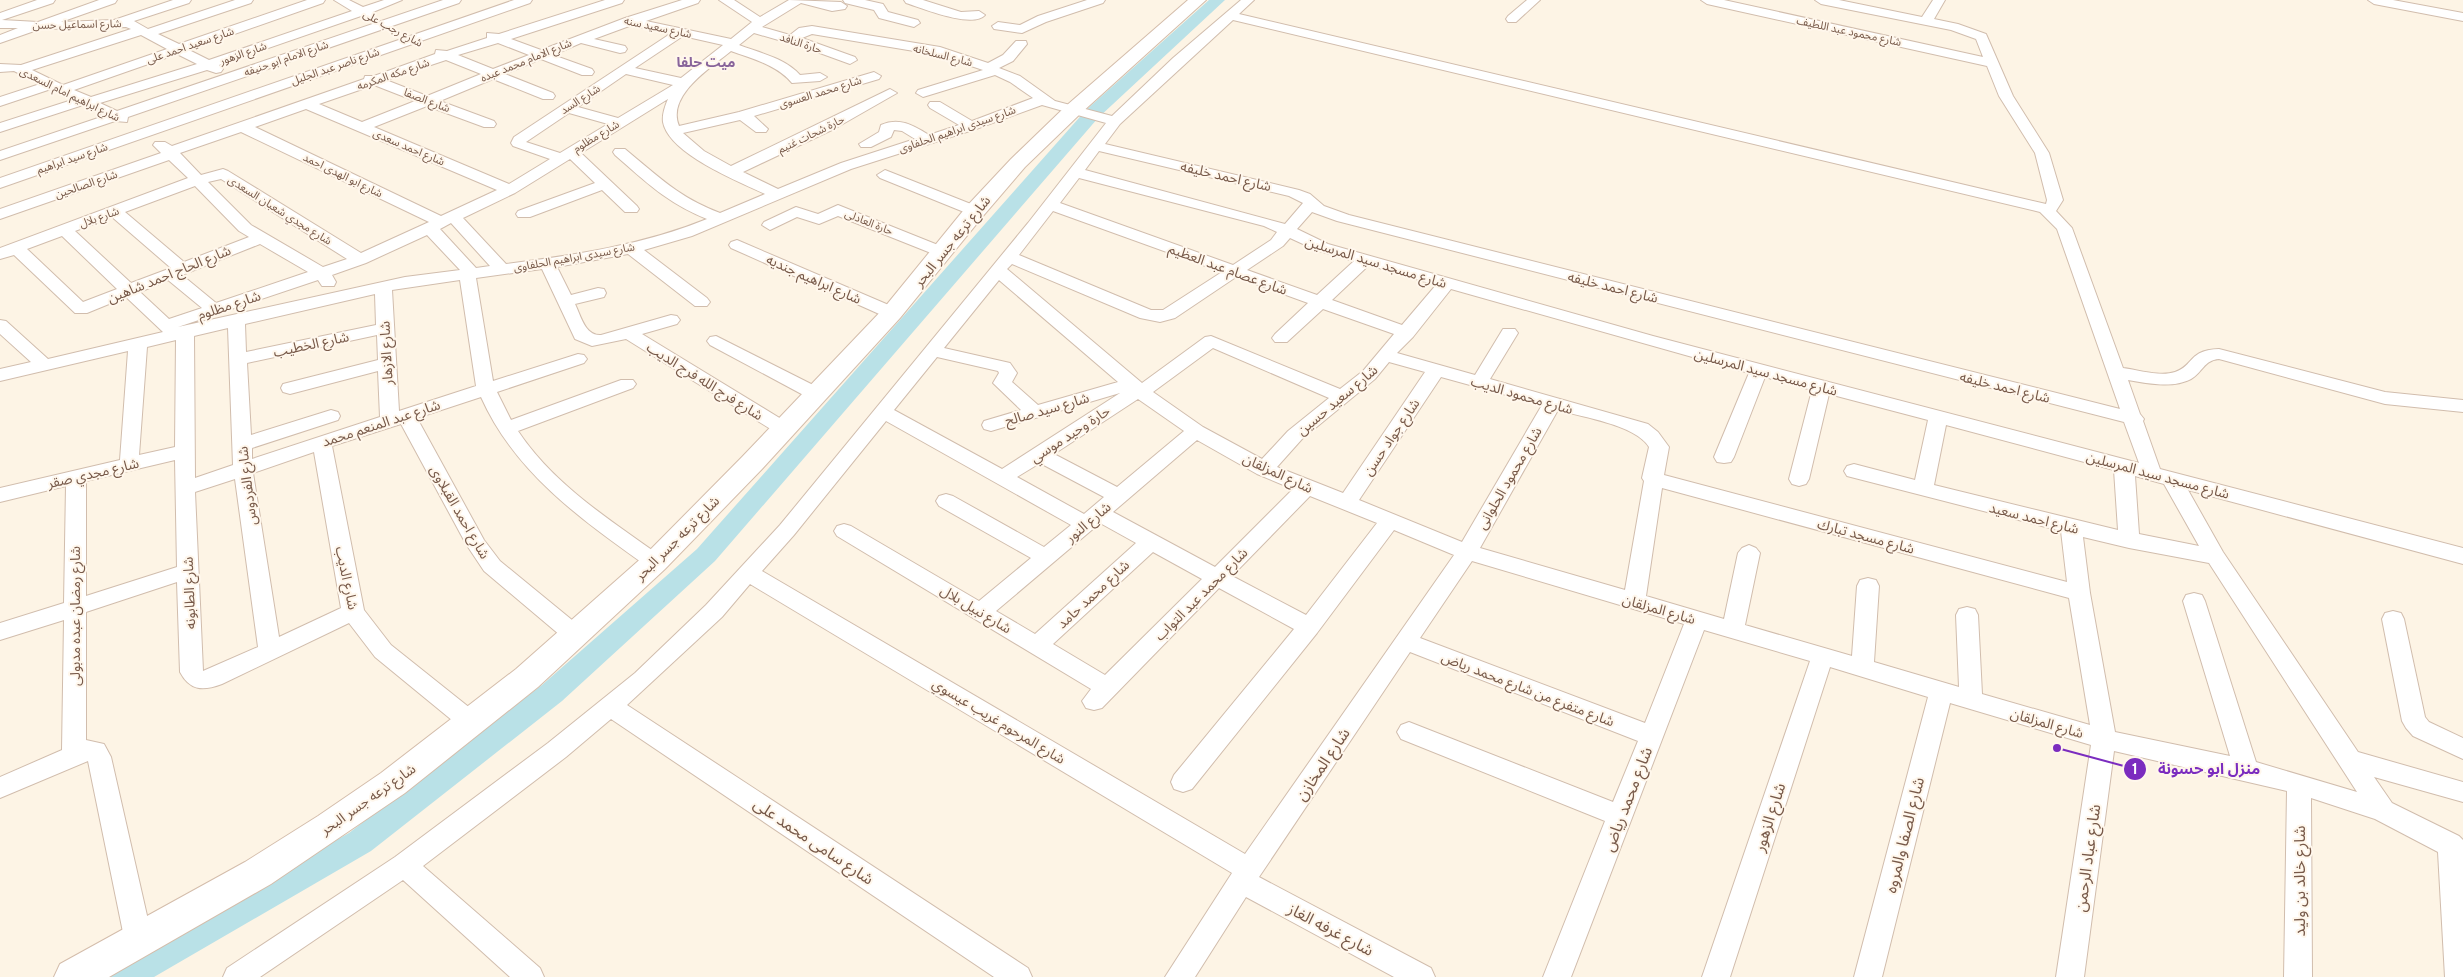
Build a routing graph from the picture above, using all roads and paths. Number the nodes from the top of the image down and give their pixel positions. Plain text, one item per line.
1 (49, 0) edge
2 (111, 0) edge
3 (186, 0) edge
4 (247, 0) edge
5 (318, 0) edge
6 (340, 0) edge
7 (396, 0) edge
8 (455, 0) edge
9 (526, 0) edge
10 (618, 0) edge
11 (694, 0) edge
12 (725, 0) edge
13 (798, 0) edge
14 (802, 0) edge
15 (910, 0) edge
16 (1099, 0) edge
17 (1198, 0) edge
18 (1248, 0) edge
19 (1513, 0) edge
20 (1707, 0) edge
21 (1821, 0) edge
22 (1939, 0) edge
23 (2374, 0) edge
24 (566, 2) dead end
25 (1532, 2) edge
26 (485, 3) dead end
27 (845, 3) edge
28 (784, 8) junction
29 (498, 10) junction
30 (584, 10) junction
31 (362, 12) junction
32 (822, 15) dead end
33 (979, 16) dead end
34 (1232, 16) junction
35 (2463, 16) edge
36 (0, 17) edge
37 (520, 17) dead end
38 (1512, 19) dead end
39 (628, 21) junction
40 (1926, 21) junction
41 (119, 22) junction
42 (460, 23) junction
43 (0, 24) edge
44 (386, 24) junction
45 (538, 25) junction
46 (756, 25) junction
47 (36, 26) junction
48 (998, 26) dead end
49 (145, 32) junction
50 (682, 32) junction
51 (497, 38) junction
52 (0, 39) edge
53 (414, 39) junction
54 (580, 39) junction
55 (792, 40) junction
56 (899, 44) junction
57 (1021, 44) dead end
58 (731, 45) junction
59 (178, 49) junction
60 (620, 49) dead end
61 (79, 51) junction
62 (446, 55) junction
63 (538, 55) junction
64 (93, 58) dead end
65 (850, 60) dead end
66 (1991, 63) junction
67 (209, 65) junction
68 (336, 66) junction
69 (11, 68) edge
70 (992, 69) junction
71 (625, 70) junction
72 (587, 72) dead end
73 (490, 74) junction
74 (874, 76) dead end
75 (232, 77) junction
76 (820, 77) dead end
77 (374, 80) junction
78 (682, 84) junction
79 (56, 87) junction
80 (259, 93) junction
81 (765, 93) dead end
82 (890, 93) dead end
83 (923, 93) dead end
84 (548, 96) dead end
85 (425, 100) junction
86 (1042, 100) junction
87 (88, 101) junction
88 (0, 102) edge
89 (307, 104) junction
90 (935, 105) dead end
91 (567, 108) junction
92 (766, 108) junction
93 (1076, 111) junction
94 (117, 115) junction
95 (743, 115) junction
96 (263, 120) junction
97 (1111, 120) junction
98 (619, 123) junction
99 (489, 124) dead end
100 (971, 126) junction
101 (243, 127) junction
102 (362, 127) junction
103 (0, 128) edge
104 (761, 129) dead end
105 (674, 131) junction
106 (144, 133) junction
107 (927, 140) junction
108 (866, 144) dead end
109 (1096, 146) junction
110 (620, 152) dead end
111 (171, 153) junction
112 (566, 155) junction
113 (0, 156) edge
114 (731, 172) junction
115 (1074, 172) junction
116 (884, 175) dead end
117 (197, 180) junction
118 (0, 183) edge
119 (605, 184) junction
120 (510, 190) junction
121 (776, 194) junction
122 (1311, 203) junction
123 (1050, 205) junction
124 (631, 209) dead end
125 (2046, 209) junction
126 (114, 211) junction
127 (975, 211) junction
128 (0, 214) edge
129 (524, 214) dead end
130 (720, 218) junction
131 (442, 223) junction
132 (770, 225) dead end
133 (65, 230) junction
134 (1290, 231) junction
135 (260, 238) junction
136 (736, 245) dead end
137 (16, 248) junction
138 (631, 248) junction
139 (942, 252) junction
140 (0, 254) edge
141 (360, 260) junction
142 (1365, 260) junction
143 (1003, 263) junction
144 (547, 264) junction
145 (502, 269) junction
146 (177, 271) junction
147 (1232, 271) junction
148 (469, 273) junction
149 (323, 274) junction
150 (1446, 284) junction
151 (382, 287) junction
152 (129, 290) junction
153 (598, 293) dead end
154 (336, 296) junction
155 (565, 302) junction
156 (701, 302) dead end
157 (1320, 303) junction
158 (213, 310) junction
159 (892, 314) junction
160 (236, 320) junction
161 (671, 320) dead end
162 (0, 324) edge
163 (385, 328) junction
164 (175, 331) junction
165 (627, 332) junction
166 (1407, 333) junction
167 (1509, 333) dead end
168 (1281, 338) dead end
169 (716, 340) dead end
170 (138, 343) junction
171 (932, 351) junction
172 (1387, 356) junction
173 (238, 359) junction
174 (578, 359) dead end
175 (387, 363) junction
176 (44, 365) junction
177 (1436, 370) junction
178 (1759, 370) junction
179 (2118, 373) junction
180 (0, 375) edge
181 (1479, 383) junction
182 (627, 384) dead end
183 (1822, 387) junction
184 (290, 388) dead end
185 (486, 388) junction
186 (1137, 389) junction
187 (816, 394) junction
188 (1341, 396) junction
189 (1552, 404) junction
190 (2463, 406) edge
191 (883, 412) junction
192 (1035, 412) junction
193 (331, 416) dead end
194 (398, 417) junction
195 (1938, 417) junction
196 (2135, 419) junction
197 (992, 425) dead end
198 (506, 428) junction
199 (784, 429) junction
200 (1196, 432) junction
201 (322, 443) junction
202 (242, 444) junction
203 (185, 451) junction
204 (1039, 454) junction
205 (1724, 458) dead end
206 (129, 464) junction
207 (2124, 465) junction
208 (243, 469) junction
209 (1264, 469) junction
210 (1854, 471) dead end
211 (2162, 476) junction
212 (76, 477) junction
213 (1002, 478) junction
214 (1652, 478) junction
215 (1800, 479) dead end
216 (1307, 487) junction
217 (185, 488) junction
218 (1923, 489) junction
219 (0, 496) edge
220 (1118, 496) junction
221 (946, 501) dead end
222 (1347, 503) junction
223 (1092, 518) junction
224 (1390, 520) junction
225 (2071, 527) junction
226 (844, 531) dead end
227 (2129, 541) junction
228 (1150, 542) junction
229 (1467, 552) junction
230 (1749, 553) dead end
231 (2463, 556) edge
232 (1046, 557) junction
233 (2216, 557) junction
234 (655, 562) junction
235 (188, 571) junction
236 (748, 573) junction
237 (1217, 578) junction
238 (1868, 586) dead end
239 (2079, 593) junction
240 (2194, 601) dead end
241 (1634, 602) junction
242 (75, 607) junction
243 (353, 612) junction
244 (980, 612) junction
245 (1967, 615) dead end
246 (2393, 618) dead end
247 (1697, 620) junction
248 (1309, 627) junction
249 (1733, 631) junction
250 (0, 632) edge
251 (575, 635) junction
252 (1405, 642) junction
253 (1037, 646) junction
254 (270, 651) junction
255 (1822, 658) junction
256 (1862, 669) junction
257 (1941, 692) junction
258 (1101, 694) joint
259 (1971, 701) junction
260 (610, 706) junction
261 (472, 723) junction
262 (1409, 732) dead end
263 (1652, 736) junction
264 (2104, 739) junction
265 (2463, 749) edge
266 (81, 753) junction
267 (2350, 760) junction
268 (2246, 770) junction
269 (1183, 782) dead end
270 (2299, 785) junction
271 (0, 788) edge
272 (2463, 792) edge
273 (2383, 811) junction
274 (1620, 816) junction
275 (2456, 849) edge
276 (404, 865) junction
277 (1246, 875) junction
278 (139, 942) junction
279 (74, 977) edge
280 (237, 977) edge
281 (530, 977) edge
282 (1018, 977) edge
283 (1179, 977) edge
284 (1421, 977) edge
285 (1557, 977) edge
286 (1716, 977) edge
287 (1868, 977) edge
288 (2070, 977) edge
289 (2298, 977) edge
290 (2458, 977) edge

1 - 36 street
2 - 47 street
3 - 41 street
4 - 49 street
5 - 59 street, شارع سعيد احمد على
6 - 31 street, شارع رجب على
7 - 31 street, شارع الزهور
8 - 44 street, شارع الامام ابو حنيفه
9 - 29 street, شارع ناصر عبد الجليل
10 - 30 street, شارع مكه المكرمه
11 - 39 street, شارع الامام محمد عبده
12 - 46 street
13 - 28 street, شارع مظلوم
14 - 27 street
15 - 33 street
16 - 48 street
17 - 93 street, شارع ترعه جسر البحر
18 - 34 street
19 - 25 street
20 - 66 street, شارع محمود عبد اللطيف
21 - 40 street
22 - 40 street
23 - 35 street
24 - 30 street, شارع سعيد سنه
25 - 38 street
26 - 29 street
27 - 56 street
28 - 32 street
28 - 46 street, شارع مظلوم
29 - 42 street, شارع ناصر عبد الجليل
30 - 39 street, شارع سعيد سنه
30 - 45 street, شارع مكه المكرمه
31 - 44 street, شارع رجب على
31 - 67 street, شارع الزهور
34 - 97 street
34 - 125 street
37 - 45 street
39 - 50 street, شارع سعيد سنه
39 - 54 street, شارع الامام محمد عبده
40 - 66 street
41 - 47 street, شارع اسماعيل حسن
41 - 49 street, شارع اسماعيل حسن
42 - 51 street
42 - 53 street, شارع ناصر عبد الجليل
43 - 47 street, شارع اسماعيل حسن
44 - 53 street, شارع رجب على
44 - 75 street, شارع الامام ابو حنيفه
45 - 51 street, شارع مكه المكرمه
46 - 55 street, حارة النافد
46 - 58 street, شارع مظلوم
47 - 52 street
49 - 59 street, شارع اسماعيل حسن
49 - 61 street
50 - 58 street, شارع سعيد سنه
50 - 71 street, شارع السد
51 - 62 street, شارع مكه المكرمه
51 - 63 street
53 - 62 street, شارع رجب على
53 - 68 street, شارع ناصر عبد الجليل
54 - 60 street
54 - 63 street, شارع الامام محمد عبده
55 - 56 street, شارع السلخانه
55 - 65 street, حارة النافد
56 - 70 street, شارع السلخانه
57 - 70 street
58 - 76 street, شارع سعيد سنه
58 - 78 street, شارع مظلوم
59 - 67 street, شارع اسماعيل حسن
59 - 79 street, شارع سعيد احمد على
61 - 64 street
61 - 69 street
62 - 73 street, شارع رجب على
62 - 77 street, شارع مكه المكرمه
63 - 72 street
63 - 73 street, شارع الامام محمد عبده
66 - 125 street
67 - 75 street, شارع اسماعيل حسن
67 - 87 street, شارع الزهور
68 - 77 street, شارع الصفا
68 - 80 street, شارع ناصر عبد الجليل
69 - 79 street, شارع ابراهيم امام السعدى
70 - 83 street
70 - 86 street, شارع السلخانه
71 - 78 street
71 - 91 street, شارع السد
73 - 84 street, شارع رجب على
73 - 85 street, شارع الامام محمد عبده
74 - 92 street, شارع محمد العسوى
75 - 80 street, شارع اسماعيل حسن
75 - 94 street, شارع الامام ابو حنيفه
77 - 85 street, شارع الصفا
77 - 89 street, شارع مكه المكرمه
78 - 98 street, شارع مظلوم
78 - 105 street
79 - 87 street, شارع ابراهيم امام السعدى
79 - 88 street, شارع سعيد احمد على
80 - 96 street
80 - 106 street, شارع ناصر عبد الجليل
81 - 92 street, شارع محمد العسوى
82 - 114 street, حارة شحات غنيم
85 - 99 street, شارع الصفا
85 - 102 street, شارع الامام محمد عبده
86 - 93 street, شارع السلخانه
86 - 100 street, شارع سيدى ابراهيم الحلفاوى
87 - 94 street, شارع ابراهيم امام السعدى
87 - 103 street, شارع الزهور
89 - 96 street, شارع مكه المكرمه
89 - 102 street, شارع احمد سعدى
90 - 100 street
91 - 98 street
91 - 112 street, شارع السد
92 - 95 street, شارع محمد العسوى
93 - 97 street, شارع السلخانه
93 - 127 street, شارع ترعه جسر البحر
94 - 106 street, شارع ابراهيم امام السعدى
94 - 113 street, شارع الامام ابو حنيفه
95 - 104 street
95 - 105 street, شارع محمد العسوى
96 - 101 street, شارع مكه المكرمه
97 - 109 street
98 - 112 street, شارع مظلوم
100 - 107 street, شارع سيدى ابراهيم الحلفاوى
101 - 111 street, شارع مكه المكرمه
101 - 131 street, شارع ابو الهدى احمد
102 - 120 street, شارع احمد سعدى
105 - 114 street
106 - 111 street, شارع ابراهيم امام السعدى
106 - 118 street, شارع سيد ابراهيم
107 - 108 street
107 - 121 street, شارع سيدى ابراهيم الحلفاوى
109 - 115 street
109 - 122 street, شارع احمد خليفه
110 - 130 street
111 - 117 street, شارع ابراهيم امام السعدى
111 - 128 street, شارع الصالحين
112 - 119 street
112 - 120 street, شارع مظلوم
114 - 121 street
115 - 123 street
115 - 134 street, شارع مسجد سيد المرسلين
116 - 127 street
117 - 126 street, شارع بلال
117 - 135 street
117 - 141 street, شارع مجدي شعبان السعدى
119 - 124 street
119 - 129 street
120 - 131 street, شارع مظلوم
121 - 130 street, شارع سيدى ابراهيم الحلفاوى
122 - 134 street
122 - 196 street, شارع احمد خليفه
123 - 143 street
123 - 147 street, شارع عصام عبد العظيم
125 - 179 street
126 - 133 street, شارع بلال
126 - 146 street
127 - 139 street, شارع ترعه جسر البحر
130 - 138 street, شارع سيدى ابراهيم الحلفاوى
131 - 141 street, شارع مظلوم
131 - 145 street
131 - 148 street
132 - 139 street, حارة العادلى
133 - 137 street, شارع بلال
133 - 152 street
134 - 142 street, شارع مسجد سيد المرسلين
134 - 147 street
135 - 146 street, شارع الحاج احمد شاهين
135 - 149 street
136 - 159 street, شارع ابراهيم جنديه
137 - 140 street, شارع بلال
137 - 152 street, شارع الحاج احمد شاهين
138 - 144 street, شارع سيدى ابراهيم الحلفاوى
138 - 156 street
139 - 159 street, شارع ترعه جسر البحر
141 - 149 street, شارع مظلوم
142 - 150 street, شارع مسجد سيد المرسلين
142 - 157 street
143 - 147 street
143 - 171 street
143 - 186 street, شارع المزلقان
144 - 145 street, شارع سيدى ابراهيم الحلفاوى
144 - 155 street
145 - 148 street, شارع سيدى ابراهيم الحلفاوى
146 - 152 street, شارع الحاج احمد شاهين
146 - 158 street
147 - 157 street, شارع عصام عبد العظيم
148 - 151 street, شارع سيدى ابراهيم الحلفاوى
148 - 185 street
149 - 154 street
149 - 158 street, شارع مظلوم
150 - 166 street, شارع سعيد حسين
150 - 178 street, شارع مسجد سيد المرسلين
151 - 154 street, شارع سيدى ابراهيم الحلفاوى
151 - 163 street, شارع الازهار
152 - 164 street
153 - 155 street
154 - 160 street, شارع سيدى ابراهيم الحلفاوى
155 - 165 street
157 - 166 street, شارع عصام عبد العظيم
157 - 168 street
158 - 164 street, شارع مظلوم
159 - 187 street, شارع ترعه جسر البحر
160 - 164 street, شارع مظلوم
160 - 173 street, شارع الفردوس
161 - 165 street
162 - 176 street
163 - 173 street, شارع الخطيب
163 - 175 street, شارع الازهار
164 - 170 street, شارع مظلوم
164 - 203 street, شارع الطابونه
165 - 199 street, شارع فرج الله فرج الديب
166 - 172 street, شارع سعيد حسين
167 - 181 street
169 - 187 street
170 - 176 street, شارع مظلوم
170 - 206 street
171 - 191 street
171 - 192 street
172 - 177 street, شارع محمود الديب
172 - 188 street, شارع سعيد حسين
173 - 202 street, شارع الفردوس
174 - 185 street, شارع عبد المنعم محمد
175 - 184 street
175 - 194 street, شارع الازهار
176 - 180 street, شارع مظلوم
177 - 181 street, شارع محمود الديب
177 - 222 street, شارع جواد حسن
178 - 183 street, شارع مسجد سيد المرسلين
178 - 205 street
179 - 190 street
179 - 196 street
181 - 189 street, شارع محمود الديب
182 - 198 street
183 - 195 street, شارع مسجد سيد المرسلين
183 - 215 street
185 - 194 street, شارع عبد المنعم محمد
185 - 198 street
186 - 188 street, حارة وحيد موسي
186 - 192 street, شارع سيد صالح
186 - 200 street, شارع المزلقان
186 - 204 street, حارة وحيد موسي
187 - 199 street, شارع ترعه جسر البحر
188 - 209 street, شارع سعيد حسين
189 - 214 street, شارع محمود الديب
189 - 229 street, شارع محمود الحلوانى
191 - 213 street
191 - 236 street
192 - 197 street, شارع سيد صالح
193 - 202 street
194 - 201 street, شارع عبد المنعم محمد
194 - 251 street, شارع احمد القبلاوى
195 - 207 street, شارع مسجد سيد المرسلين
195 - 218 street
196 - 211 street
198 - 234 street
199 - 234 street, شارع ترعه جسر البحر
200 - 209 street, شارع المزلقان
200 - 220 street, شارع النور
201 - 208 street, شارع عبد المنعم محمد
201 - 243 street, شارع الديب
202 - 208 street, شارع الفردوس
203 - 206 street, شارع مجدي صقر
203 - 217 street, شارع الطابونه
204 - 213 street, حارة وحيد موسي
204 - 220 street
206 - 212 street, شارع مجدي صقر
207 - 211 street, شارع مسجد سيد المرسلين
207 - 227 street
208 - 217 street, شارع عبد المنعم محمد
208 - 254 street, شارع الفردوس
209 - 216 street, شارع المزلقان
210 - 218 street, شارع احمد سعيد
211 - 231 street, شارع مسجد سيد المرسلين
211 - 233 street
212 - 219 street, شارع مجدي صقر
212 - 242 street, شارع رمضان عبده مدبولى
213 - 223 street
214 - 239 street, شارع مسجد تبارك
214 - 241 street
216 - 222 street, شارع المزلقان
216 - 237 street, شارع محمد عبد التواب
217 - 235 street, شارع الطابونه
218 - 225 street, شارع احمد سعيد
220 - 223 street, شارع النور
221 - 232 street
222 - 224 street, شارع المزلقان
223 - 228 street
223 - 232 street, شارع النور
224 - 229 street, شارع المزلقان
224 - 248 street
225 - 227 street, شارع احمد سعيد
225 - 239 street, شارع عباد الرحمن
226 - 244 street, شارع نبيل بلال
227 - 233 street, شارع احمد سعيد
228 - 237 street
228 - 253 street, شارع محمد حامد
229 - 241 street, شارع المزلقان
229 - 252 street, شارع المخازن
230 - 249 street
232 - 244 street, شارع النور
233 - 267 street
234 - 251 street, شارع ترعه جسر البحر
235 - 242 street
235 - 254 street, شارع الطابونه
236 - 260 street
236 - 277 street, شارع المرحوم غريب عيسوي
237 - 248 street
237 - 258 street, شارع محمد عبد التواب
238 - 256 street
239 - 264 street, شارع عباد الرحمن
240 - 268 street
241 - 247 street, شارع المزلقان
242 - 250 street
242 - 266 street, شارع رمضان عبده مدبولى
243 - 254 street, شارع الطابونه
243 - 261 street, شارع الديب
244 - 253 street, شارع نبيل بلال
245 - 259 street
246 - 265 street
247 - 249 street, شارع المزلقان
247 - 263 street, شارع محمد رياض
248 - 269 street
249 - 255 street, شارع المزلقان
251 - 261 street, شارع ترعه جسر البحر
252 - 263 street, شارع متفرع من شارع محمد رياض
252 - 277 street, شارع المخازن
253 - 258 street, شارع نبيل بلال
255 - 256 street, شارع المزلقان
255 - 286 street, شارع الزهور
256 - 257 street, شارع المزلقان
257 - 259 street, شارع المزلقان
257 - 287 street, شارع الصفا والمروه
259 - 264 street, شارع المزلقان
260 - 276 street
260 - 282 street, شارع سامى محمد على
261 - 278 street, شارع ترعه جسر البحر
262 - 274 street
263 - 274 street, شارع محمد رياض
264 - 268 street, شارع المزلقان
264 - 288 street, شارع عباد الرحمن
266 - 271 street
266 - 278 street
267 - 272 street
267 - 273 street
268 - 270 street, شارع المزلقان
270 - 273 street, شارع المزلقان
270 - 289 street, شارع خالد بن وليد
273 - 275 street, شارع المزلقان
274 - 285 street, شارع محمد رياض
275 - 290 street
276 - 280 street
276 - 281 street
277 - 283 street, شارع المخازن
277 - 284 street, شارع غرفه الغاز
278 - 279 street, شارع ترعه جسر البحر

